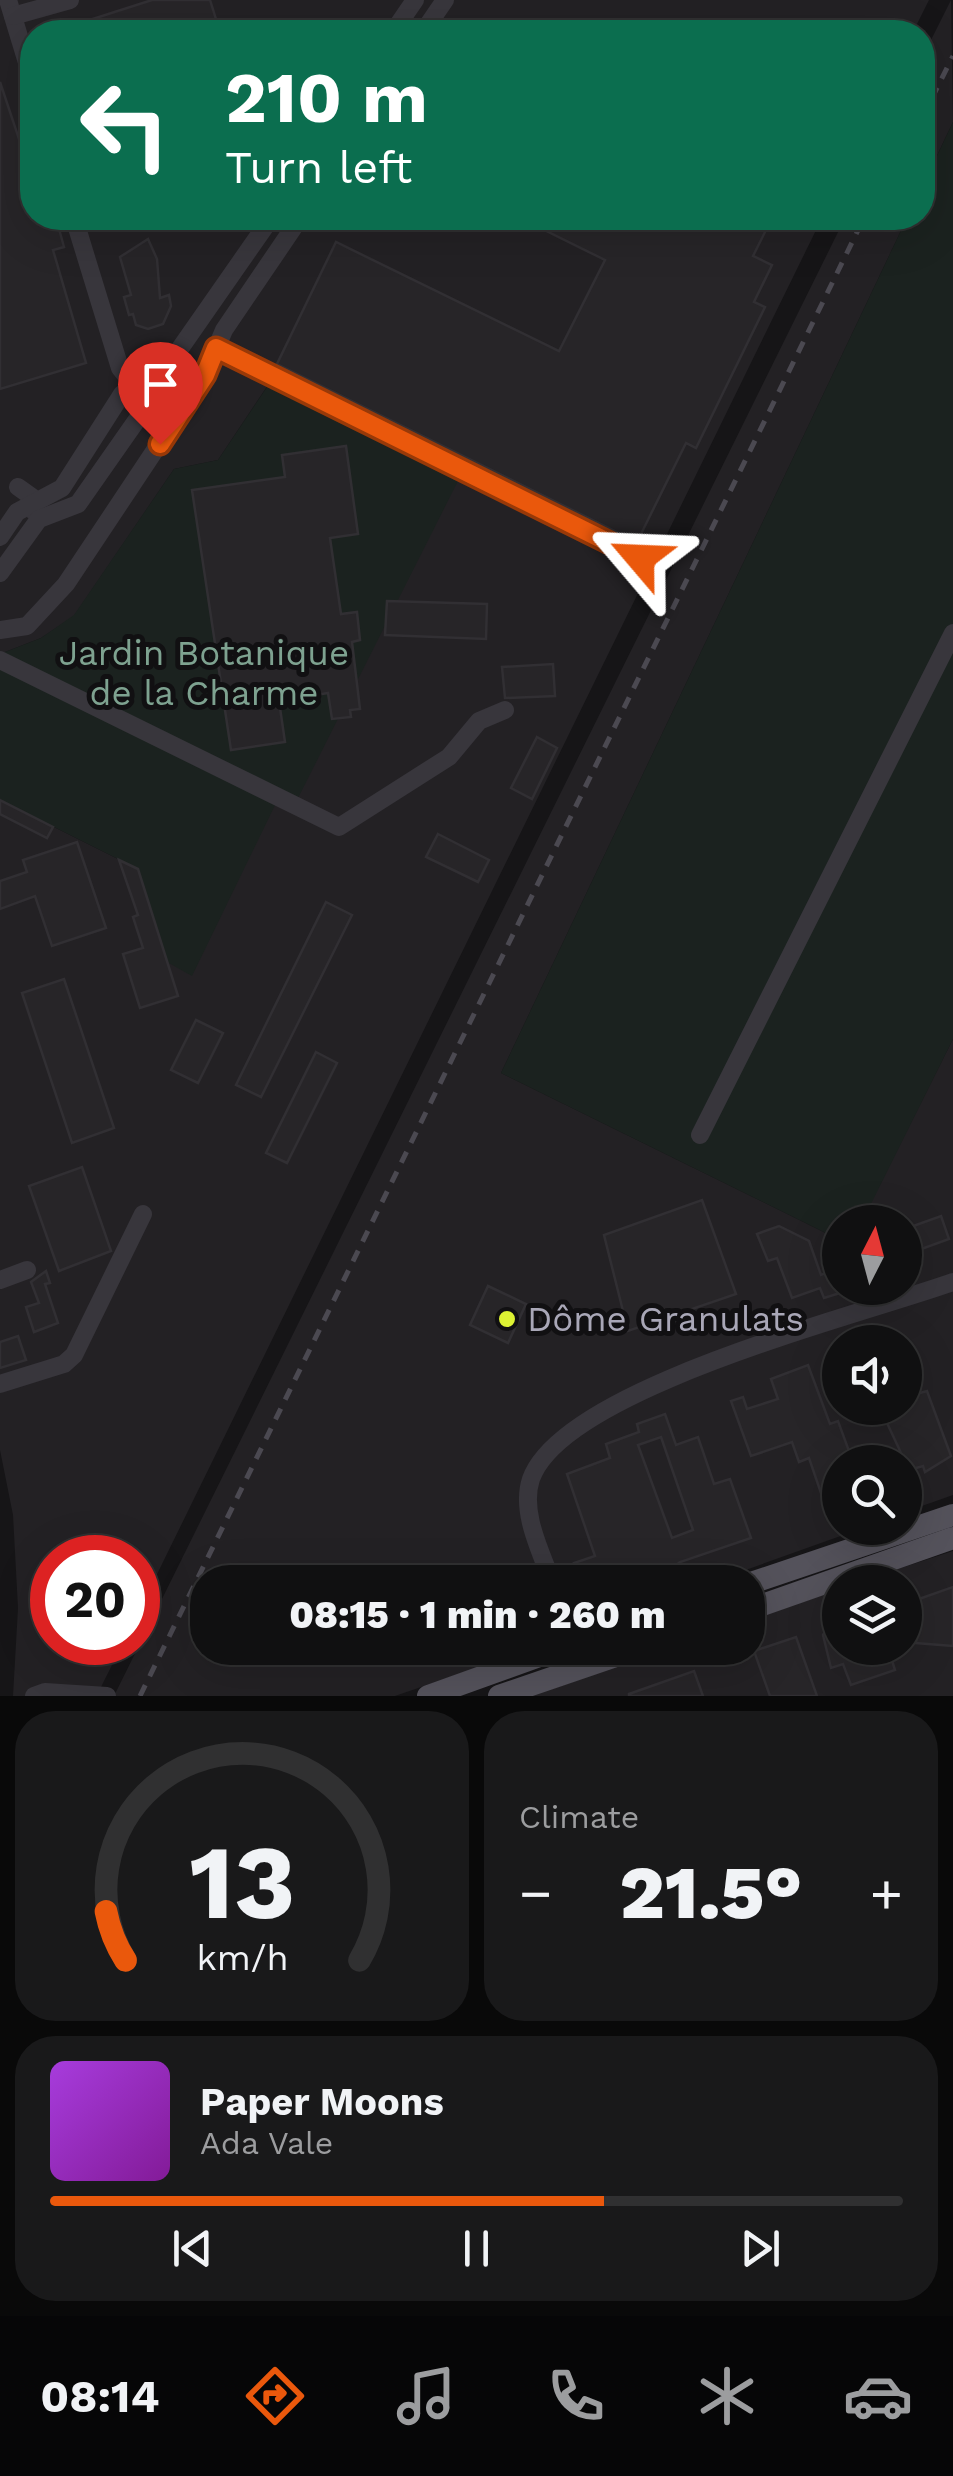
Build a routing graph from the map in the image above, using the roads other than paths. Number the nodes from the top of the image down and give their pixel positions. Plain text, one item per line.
1 (70, 0) edge
2 (11, 8) edge
3 (20, 39) edge
4 (78, 230) edge
5 (263, 230) edge
6 (292, 230) edge
7 (216, 348) junction
8 (179, 350) junction
9 (127, 389) junction
10 (18, 487) dead end
11 (32, 503) junction
12 (0, 537) edge
13 (24, 540) junction
14 (640, 558) dead end
15 (0, 573) edge
16 (0, 630) edge
17 (953, 633) edge
18 (0, 660) edge
19 (505, 710) dead end
20 (700, 1135) dead end
21 (143, 1214) dead end
22 (28, 1270) dead end
23 (0, 1280) edge
24 (953, 1282) edge
25 (0, 1384) edge
26 (953, 1514) edge
27 (953, 1538) edge
28 (546, 1565) edge
29 (765, 1578) edge
30 (765, 1604) edge
31 (515, 1665) edge
32 (589, 1665) edge
33 (34, 1696) edge
34 (107, 1696) edge
35 (428, 1696) edge
36 (499, 1696) edge

1 - 2 street
2 - 3 street
4 - 9 street
5 - 8 street
6 - 7 street
7 - 14 street
7 - 16 street
8 - 9 street
8 - 13 street
9 - 11 street
10 - 11 street
11 - 12 street
11 - 13 street
13 - 15 street
17 - 20 street
18 - 19 street
21 - 25 street
22 - 23 street
24 - 28 street
26 - 29 main road
27 - 30 main road
31 - 35 main road
32 - 36 main road
33 - 34 street

